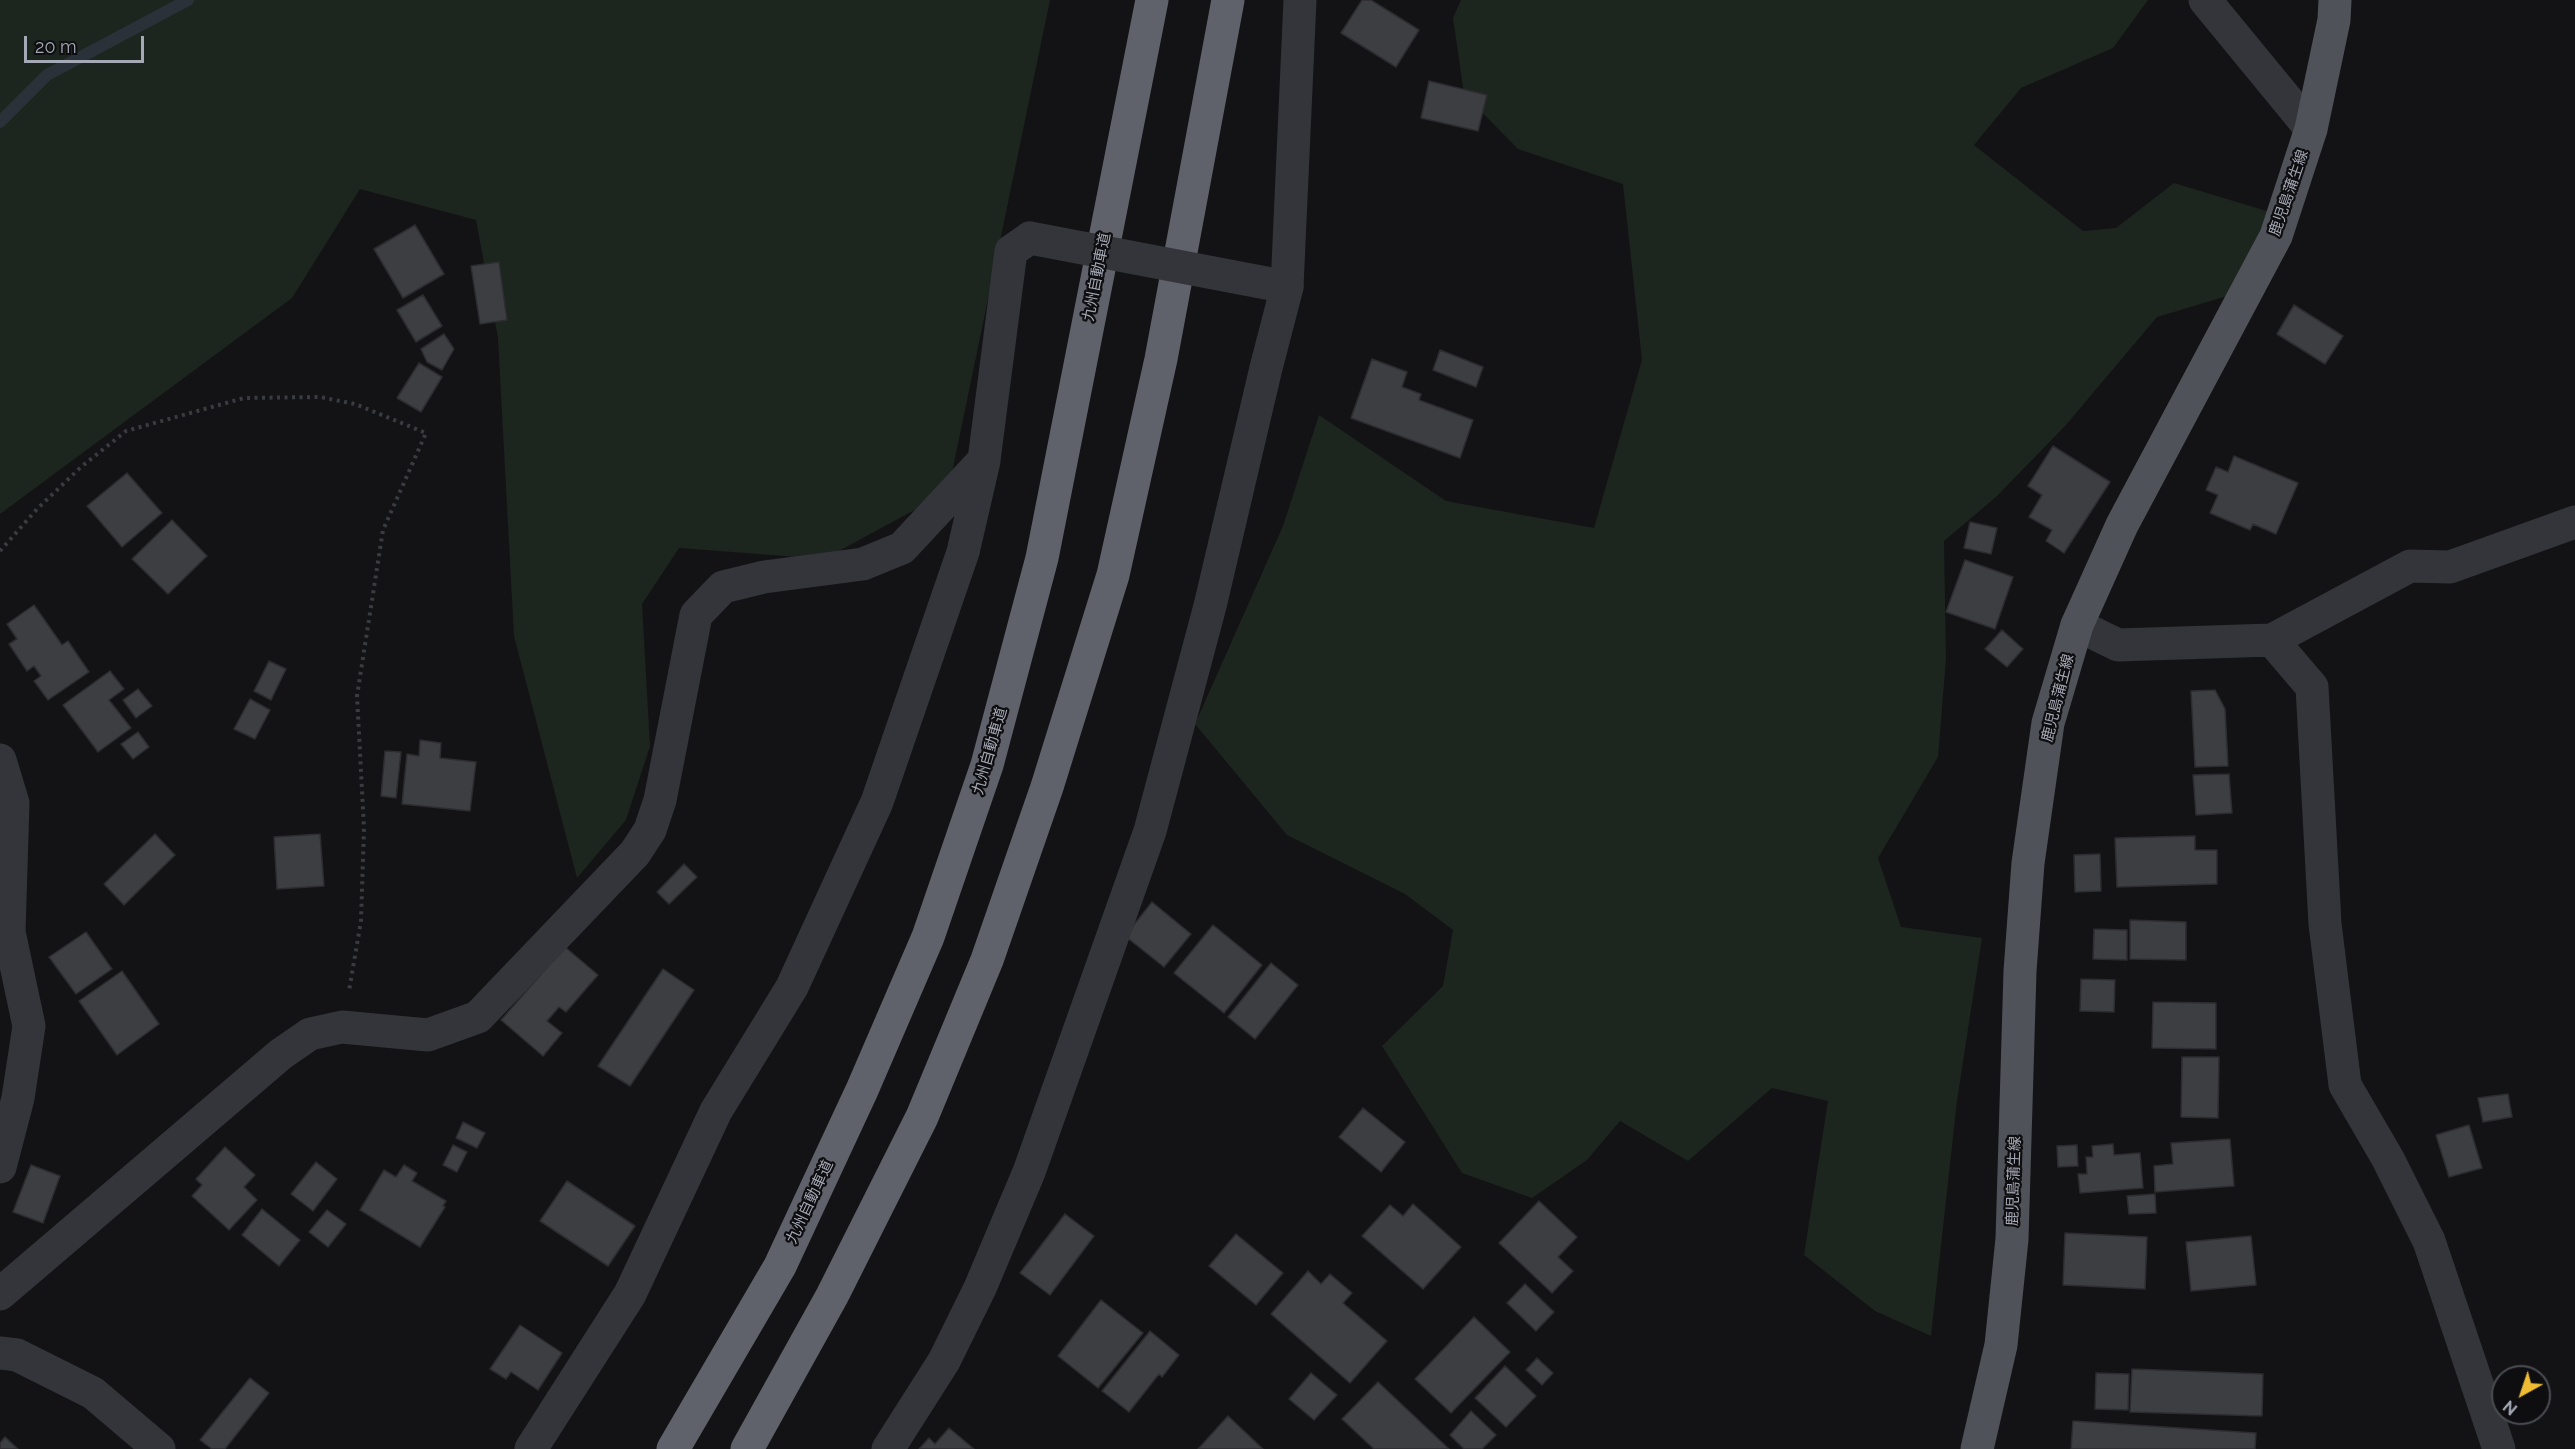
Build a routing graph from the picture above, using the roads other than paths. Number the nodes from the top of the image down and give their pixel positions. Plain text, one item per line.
1 (1152, 0) edge
2 (1228, 0) edge
3 (1300, 0) edge
4 (2205, 0) edge
5 (2335, 0) edge
6 (2311, 129) junction
7 (1287, 287) junction
8 (984, 460) junction
9 (2575, 522) edge
10 (2077, 625) junction
11 (2272, 640) junction
12 (0, 760) edge
13 (0, 1167) edge
14 (0, 1294) edge
15 (0, 1353) edge
16 (1980, 1447) edge
17 (159, 1449) edge
18 (531, 1449) edge
19 (673, 1449) edge
20 (747, 1449) edge
21 (888, 1449) edge
22 (2499, 1449) edge

1 - 19 highway, 九州自動車道
2 - 20 highway
3 - 7 street
4 - 6 street
5 - 6 main road, 鹿児島蒲生線
6 - 10 main road, 鹿児島蒲生線
7 - 8 street, bridge
7 - 21 street
8 - 14 street
8 - 18 street
9 - 11 street
10 - 11 street
10 - 16 main road, 鹿児島蒲生線
11 - 22 street
12 - 13 street
15 - 17 street

